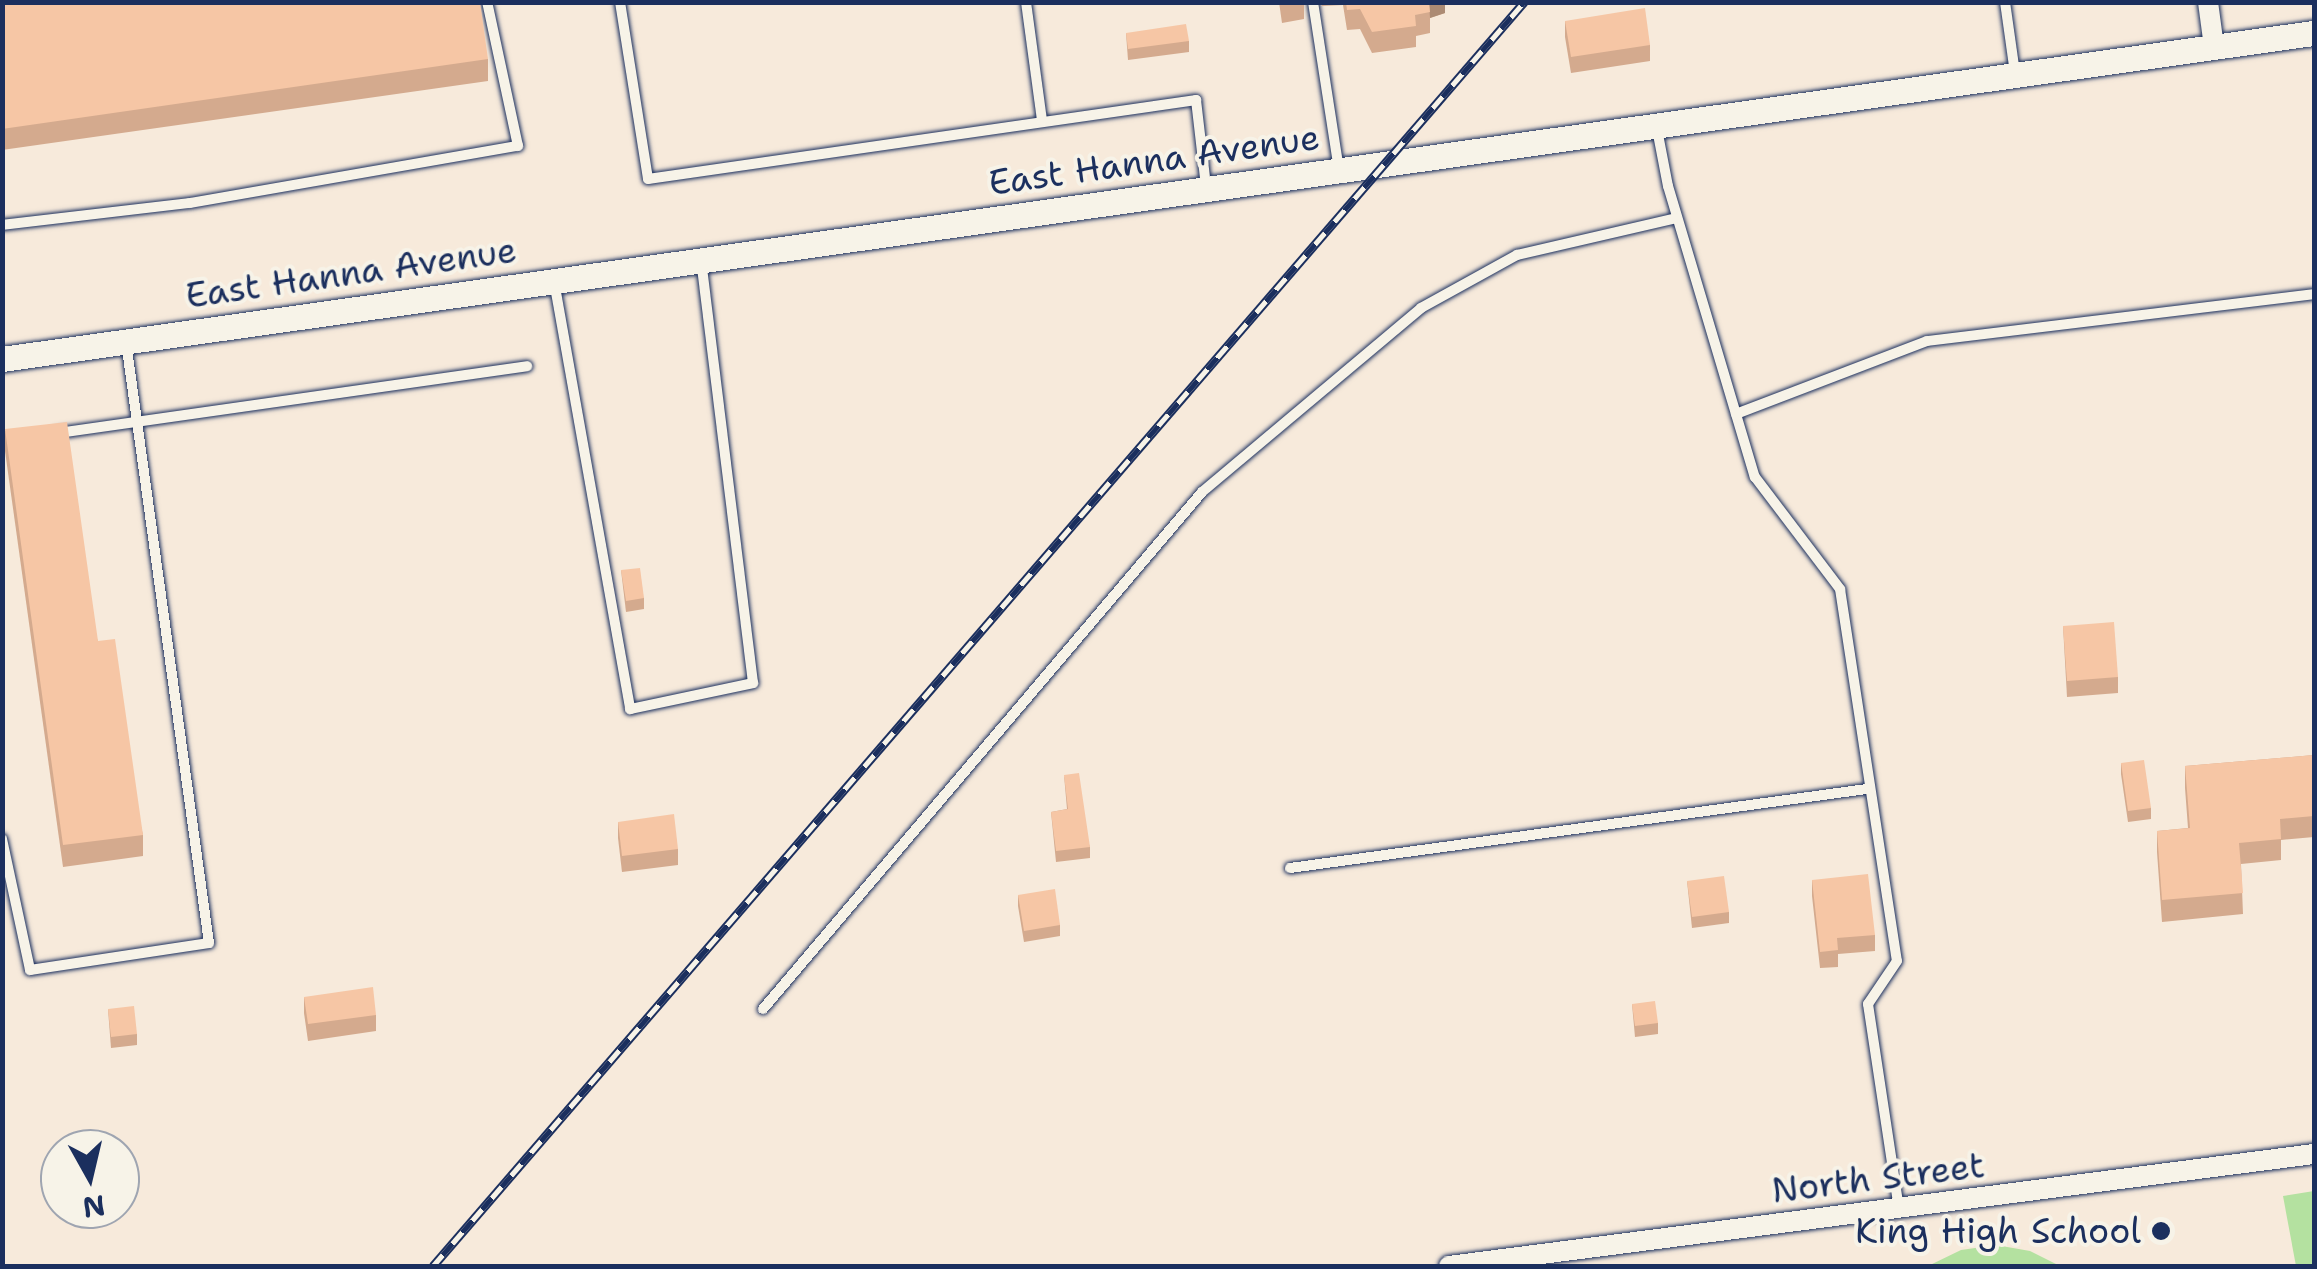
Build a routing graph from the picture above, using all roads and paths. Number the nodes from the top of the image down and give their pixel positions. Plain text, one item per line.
1 (487, 2) edge
2 (620, 2) edge
3 (1026, 2) edge
4 (1313, 2) edge
5 (2005, 2) edge
6 (2208, 2) edge
7 (2314, 33) edge
8 (2214, 46) junction
9 (2016, 74) junction
10 (1042, 120) junction
11 (1656, 123) junction
12 (1339, 170) junction
13 (1206, 186) junction
14 (1678, 218) junction
15 (2, 226) edge
16 (700, 258) junction
17 (554, 280) junction
18 (2314, 294) edge
19 (126, 342) junction
20 (2, 359) edge
21 (527, 366) dead end
22 (1736, 414) junction
23 (140, 421) junction
24 (42, 436) edge
25 (1868, 789) junction
26 (2, 839) edge
27 (1290, 868) dead end
28 (763, 1009) dead end
29 (2314, 1154) edge
30 (1899, 1208) junction
31 (1450, 1266) edge

1 - 15 lane
2 - 10 lane
3 - 10 lane
4 - 12 lane
5 - 9 lane
6 - 8 street
7 - 8 street, East Hanna Avenue
8 - 9 street, East Hanna Avenue
9 - 11 street, East Hanna Avenue
10 - 13 lane
11 - 12 street, East Hanna Avenue
11 - 14 lane
12 - 13 street, East Hanna Avenue
13 - 16 street, East Hanna Avenue
14 - 22 lane
14 - 28 lane
16 - 17 street, East Hanna Avenue
16 - 17 lane
17 - 19 street, East Hanna Avenue
18 - 22 lane
19 - 20 street, East Hanna Avenue
19 - 23 lane
21 - 23 lane
22 - 25 lane
23 - 24 lane
23 - 26 lane
25 - 27 lane
25 - 30 lane
29 - 30 street, North Street
30 - 31 street, North Street

